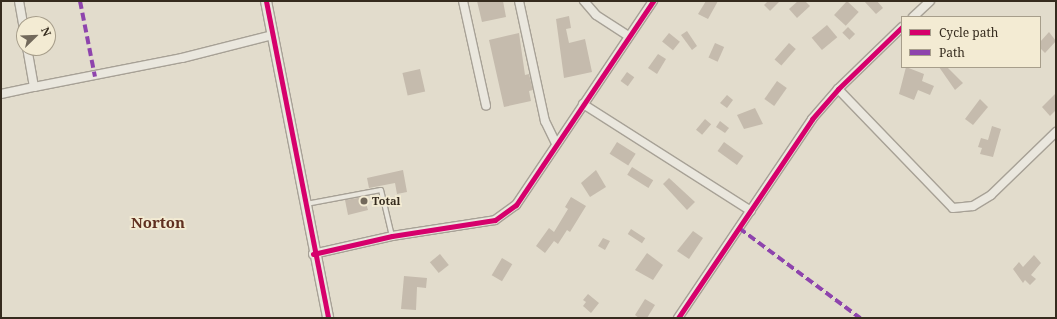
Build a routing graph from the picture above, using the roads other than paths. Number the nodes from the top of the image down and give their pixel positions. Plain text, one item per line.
1 (19, 1) edge
2 (266, 1) edge
3 (463, 1) edge
4 (519, 1) edge
5 (584, 1) edge
6 (653, 1) edge
7 (930, 1) edge
8 (22, 16) edge
9 (914, 16) edge
10 (901, 28) edge
11 (272, 35) junction
12 (628, 36) junction
13 (28, 56) edge
14 (34, 87) junction
15 (838, 89) junction
16 (1, 94) edge
17 (583, 104) junction
18 (486, 106) dead end
19 (1056, 132) edge
20 (556, 144) junction
21 (305, 204) junction
22 (751, 211) junction
23 (392, 236) junction
24 (313, 254) junction
25 (328, 318) edge
26 (678, 318) edge

1 - 8 street
2 - 11 street
3 - 18 street
4 - 20 street
5 - 12 street
6 - 12 street
7 - 9 street
10 - 15 street
11 - 14 street
11 - 21 street
12 - 17 street
13 - 14 street
14 - 16 street
15 - 19 street
15 - 22 street
17 - 20 street
17 - 22 street
20 - 23 street
21 - 23 lane
21 - 24 street
22 - 26 street
23 - 24 street
24 - 25 street

